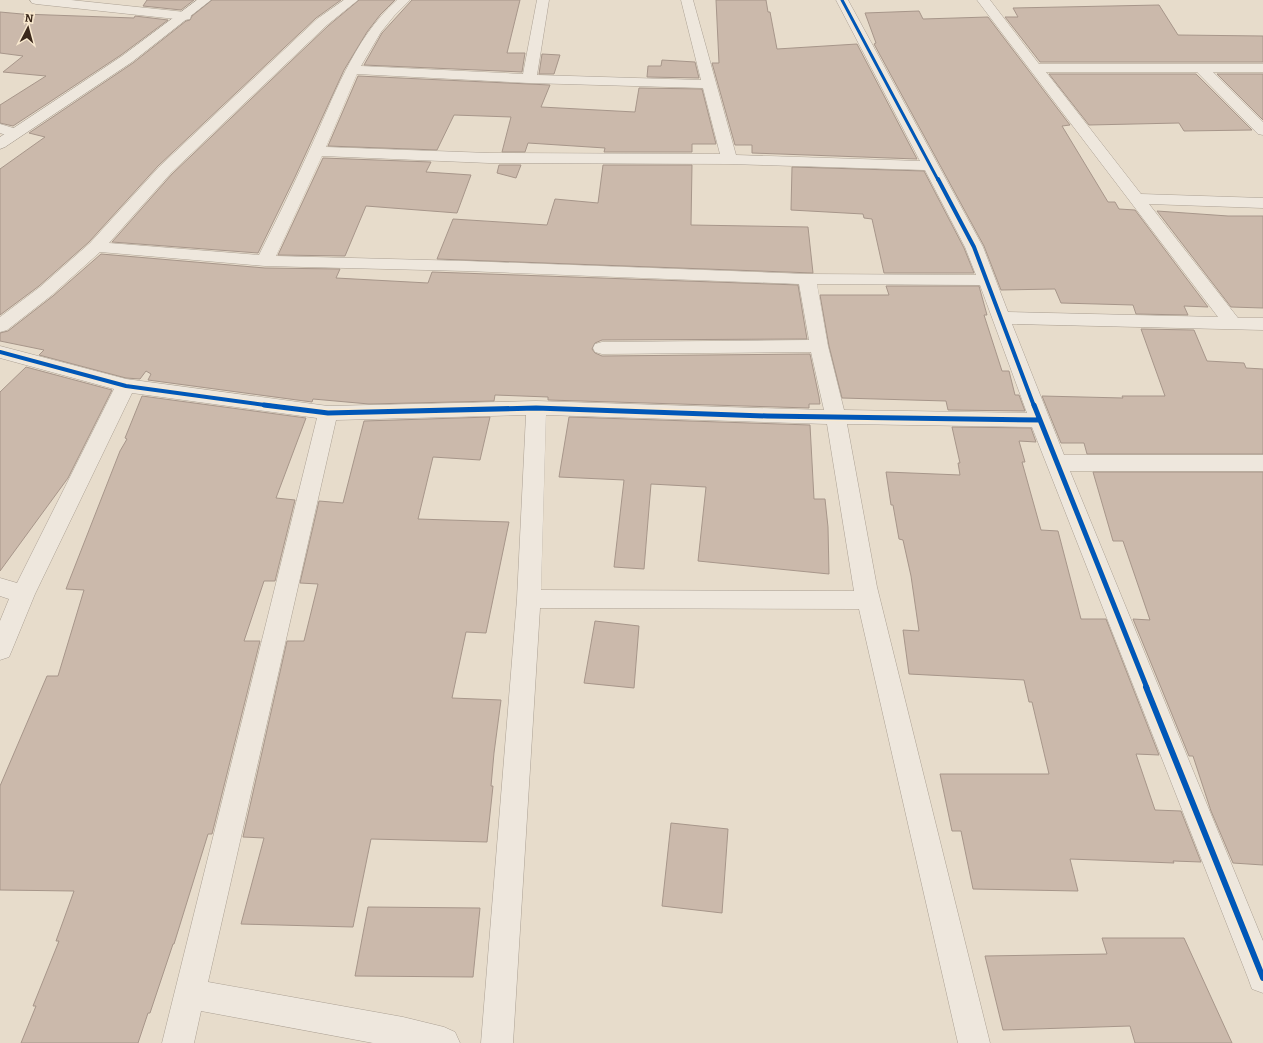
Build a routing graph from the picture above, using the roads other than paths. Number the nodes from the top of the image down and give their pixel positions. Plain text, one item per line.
1 (36, 0) edge
2 (205, 0) edge
3 (352, 0) edge
4 (404, 0) edge
5 (542, 0) edge
6 (687, 0) edge
7 (842, 0) edge
8 (983, 0) edge
9 (185, 16) junction
10 (1035, 68) junction
11 (1263, 68) edge
12 (1202, 69) junction
13 (353, 70) junction
14 (529, 79) junction
15 (709, 84) junction
16 (0, 128) edge
17 (1263, 131) edge
18 (15, 133) junction
19 (0, 144) edge
20 (317, 151) junction
21 (729, 158) junction
22 (931, 166) junction
23 (1137, 199) junction
24 (1263, 203) edge
25 (96, 248) junction
26 (265, 261) junction
27 (806, 280) junction
28 (986, 280) junction
29 (1001, 318) junction
30 (1232, 323) junction
31 (1263, 324) edge
32 (0, 326) edge
33 (819, 346) junction
34 (602, 348) dead end
35 (0, 352) edge
36 (126, 386) junction
37 (536, 408) junction
38 (328, 413) junction
39 (836, 417) junction
40 (1040, 420) junction
41 (1056, 463) junction
42 (1263, 463) edge
43 (0, 588) edge
44 (23, 594) junction
45 (529, 599) junction
46 (868, 600) junction
47 (0, 650) edge
48 (1263, 978) edge
49 (189, 994) junction
50 (178, 1043) edge
51 (444, 1043) edge
52 (496, 1043) edge
53 (974, 1043) edge

1 - 9 street
2 - 9 street
3 - 25 street
4 - 13 street
5 - 14 street
6 - 15 street
7 - 22 street
8 - 10 street
9 - 18 street
10 - 12 street
10 - 23 street
11 - 12 street
12 - 17 street
13 - 14 street
13 - 20 street
14 - 15 street
15 - 21 street
16 - 18 street
18 - 19 street
20 - 21 street
20 - 26 street
21 - 22 street
22 - 28 street
23 - 24 street
23 - 30 street
25 - 26 street
25 - 32 street
26 - 27 street
27 - 28 street
27 - 33 street
28 - 29 street
29 - 30 street
29 - 40 street
30 - 31 street
33 - 34 street
33 - 39 street
35 - 36 street
36 - 38 street
36 - 44 street
37 - 38 street
37 - 39 street
37 - 45 street
38 - 49 street
39 - 40 street
39 - 46 street
40 - 41 street
41 - 42 street
41 - 48 street
43 - 44 street
44 - 47 street
45 - 46 street
45 - 52 street
46 - 53 street
49 - 50 street
49 - 51 street

